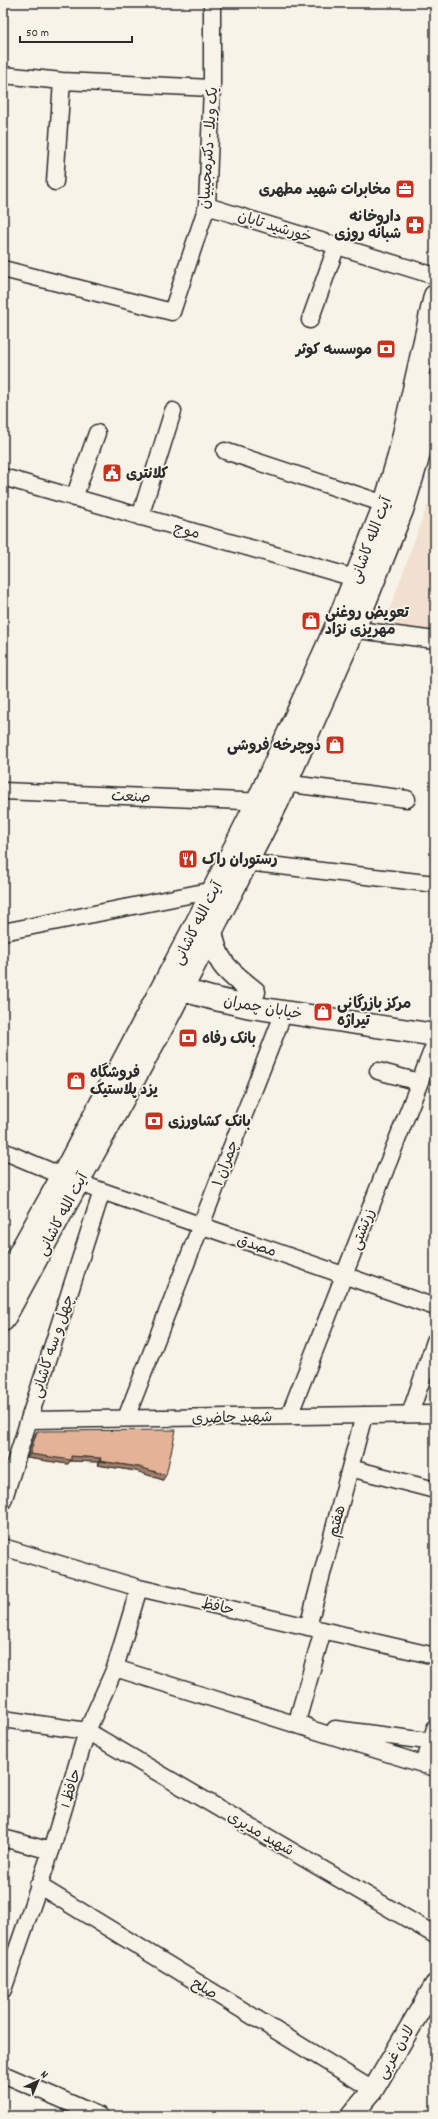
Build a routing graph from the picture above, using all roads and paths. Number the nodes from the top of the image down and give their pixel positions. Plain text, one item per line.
1 (212, 3) edge
2 (3, 75) edge
3 (62, 81) junction
4 (212, 88) junction
5 (55, 182) dead end
6 (207, 206) junction
7 (337, 245) junction
8 (3, 269) edge
9 (435, 276) edge
10 (435, 296) edge
11 (310, 320) dead end
12 (433, 320) edge
13 (435, 384) edge
14 (173, 411) dead end
15 (97, 433) dead end
16 (225, 451) dead end
17 (3, 477) edge
18 (74, 498) junction
19 (393, 507) junction
20 (140, 517) junction
21 (364, 580) junction
22 (345, 628) junction
23 (435, 640) edge
24 (3, 791) edge
25 (272, 792) junction
26 (407, 799) dead end
27 (238, 862) junction
28 (435, 884) edge
29 (223, 890) junction
30 (211, 929) junction
31 (3, 932) edge
32 (176, 981) junction
33 (254, 992) junction
34 (211, 998) junction
35 (284, 1012) junction
36 (168, 1016) junction
37 (435, 1020) edge
38 (435, 1035) edge
39 (435, 1042) edge
40 (378, 1070) dead end
41 (419, 1082) junction
42 (3, 1151) edge
43 (70, 1180) junction
44 (102, 1191) junction
45 (201, 1226) junction
46 (344, 1276) junction
47 (10, 1279) edge
48 (435, 1307) edge
49 (3, 1320) edge
50 (435, 1341) edge
51 (410, 1414) junction
52 (435, 1414) edge
53 (364, 1415) junction
54 (289, 1416) junction
55 (126, 1418) junction
56 (29, 1420) junction
57 (350, 1468) junction
58 (435, 1490) edge
59 (3, 1501) edge
60 (3, 1548) edge
61 (139, 1588) junction
62 (316, 1628) junction
63 (435, 1656) edge
64 (116, 1668) junction
65 (3, 1719) edge
66 (296, 1725) junction
67 (87, 1731) junction
68 (434, 1737) edge
69 (430, 1767) edge
70 (3, 1838) edge
71 (51, 1851) junction
72 (38, 1885) junction
73 (435, 1935) edge
74 (435, 1985) edge
75 (3, 1990) edge
76 (3, 2074) edge
77 (373, 2090) junction
78 (100, 2116) edge
79 (351, 2116) edge

1 - 4 street, یک ویلا - دکترمجیبیان
2 - 3 street
3 - 4 street
3 - 5 street
4 - 6 street, یک ویلا - دکترمجیبیان
6 - 7 street, خورشید تابان
6 - 8 street, یک ویلا - دکترمجیبیان
7 - 9 street, خورشید تابان
7 - 11 street
10 - 12 main road, آیت الله کاشانی
12 - 19 main road, آیت الله کاشانی
13 - 19 main road, آیت الله کاشانی
14 - 20 street
15 - 18 street
16 - 19 street
17 - 18 street, موج
18 - 20 street, موج
19 - 21 main road, آیت الله کاشانی
20 - 21 street, موج
21 - 22 main road, آیت الله کاشانی
22 - 23 street
22 - 25 main road, آیت الله کاشانی
24 - 25 street, صنعت
25 - 26 street, صنعت
25 - 27 main road, آیت الله کاشانی
27 - 28 street
27 - 29 main road, آیت الله کاشانی
29 - 30 main road, آیت الله کاشانی
29 - 31 street
29 - 32 main road, آیت الله کاشانی
30 - 32 main road, آیت الله کاشانی
30 - 33 main road
32 - 33 main road, خیابان چمران
32 - 34 main road, خیابان چمران
32 - 36 main road, آیت الله کاشانی
32 - 43 main road, آیت الله کاشانی
33 - 37 main road, خیابان چمران
34 - 35 main road, خیابان چمران
34 - 36 main road
35 - 38 main road, خیابان چمران
35 - 45 street, چمران ۱
36 - 43 main road, آیت الله کاشانی
39 - 41 street, زرتشتی
40 - 41 street
41 - 46 street, زرتشتی
42 - 43 street, مصدق
43 - 44 street, مصدق
43 - 47 main road, آیت الله کاشانی
44 - 45 street, مصدق
44 - 56 street, چهل و سه کاشانی
45 - 46 street, مصدق
45 - 55 street, چمران ۱
46 - 48 street, مصدق
46 - 54 street, زرتشتی
47 - 49 main road, آیت الله کاشانی
50 - 51 street
51 - 52 street, شهید حاضری
51 - 53 street, شهید حاضری
53 - 54 street, شهید حاضری
53 - 57 street, هفتم
54 - 55 street, شهید حاضری
55 - 56 street, شهید حاضری
56 - 59 street, چهل و سه کاشانی
57 - 58 street
57 - 62 street, هفتم
60 - 61 street, حافظ
61 - 62 street, حافظ
61 - 64 street, حافظ 1
62 - 63 street, حافظ
62 - 66 street, هفتم
64 - 66 street
64 - 67 street, حافظ 1
65 - 67 street
66 - 68 street
66 - 69 street
67 - 71 street, حافظ 1
67 - 73 street, شهید مدیری
68 - 69 street
70 - 71 street
71 - 72 street, حافظ 1
72 - 75 street, حافظ 1
72 - 77 street, صلح
74 - 77 street, لادن غربی
76 - 78 street
77 - 79 street, لادن غربی

